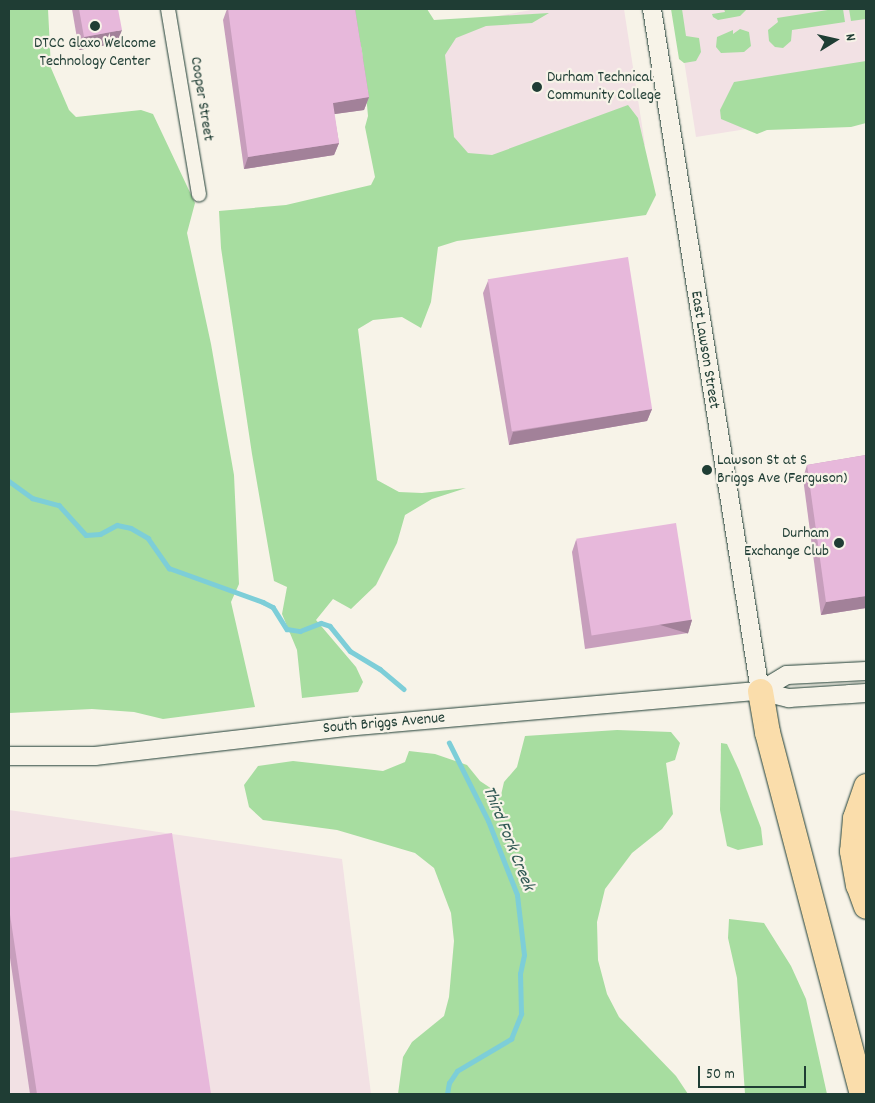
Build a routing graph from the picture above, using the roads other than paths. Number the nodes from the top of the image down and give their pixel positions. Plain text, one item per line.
1 (168, 9) edge
2 (652, 9) edge
3 (199, 194) dead end
4 (866, 671) edge
5 (760, 691) junction
6 (866, 694) edge
7 (9, 756) edge
8 (866, 786) edge
9 (866, 906) edge
10 (862, 1094) edge

1 - 3 street, Cooper Street
2 - 5 street, East Lawson Street
4 - 5 street
5 - 6 street
5 - 7 street, South Briggs Avenue
5 - 10 highway
8 - 9 highway

